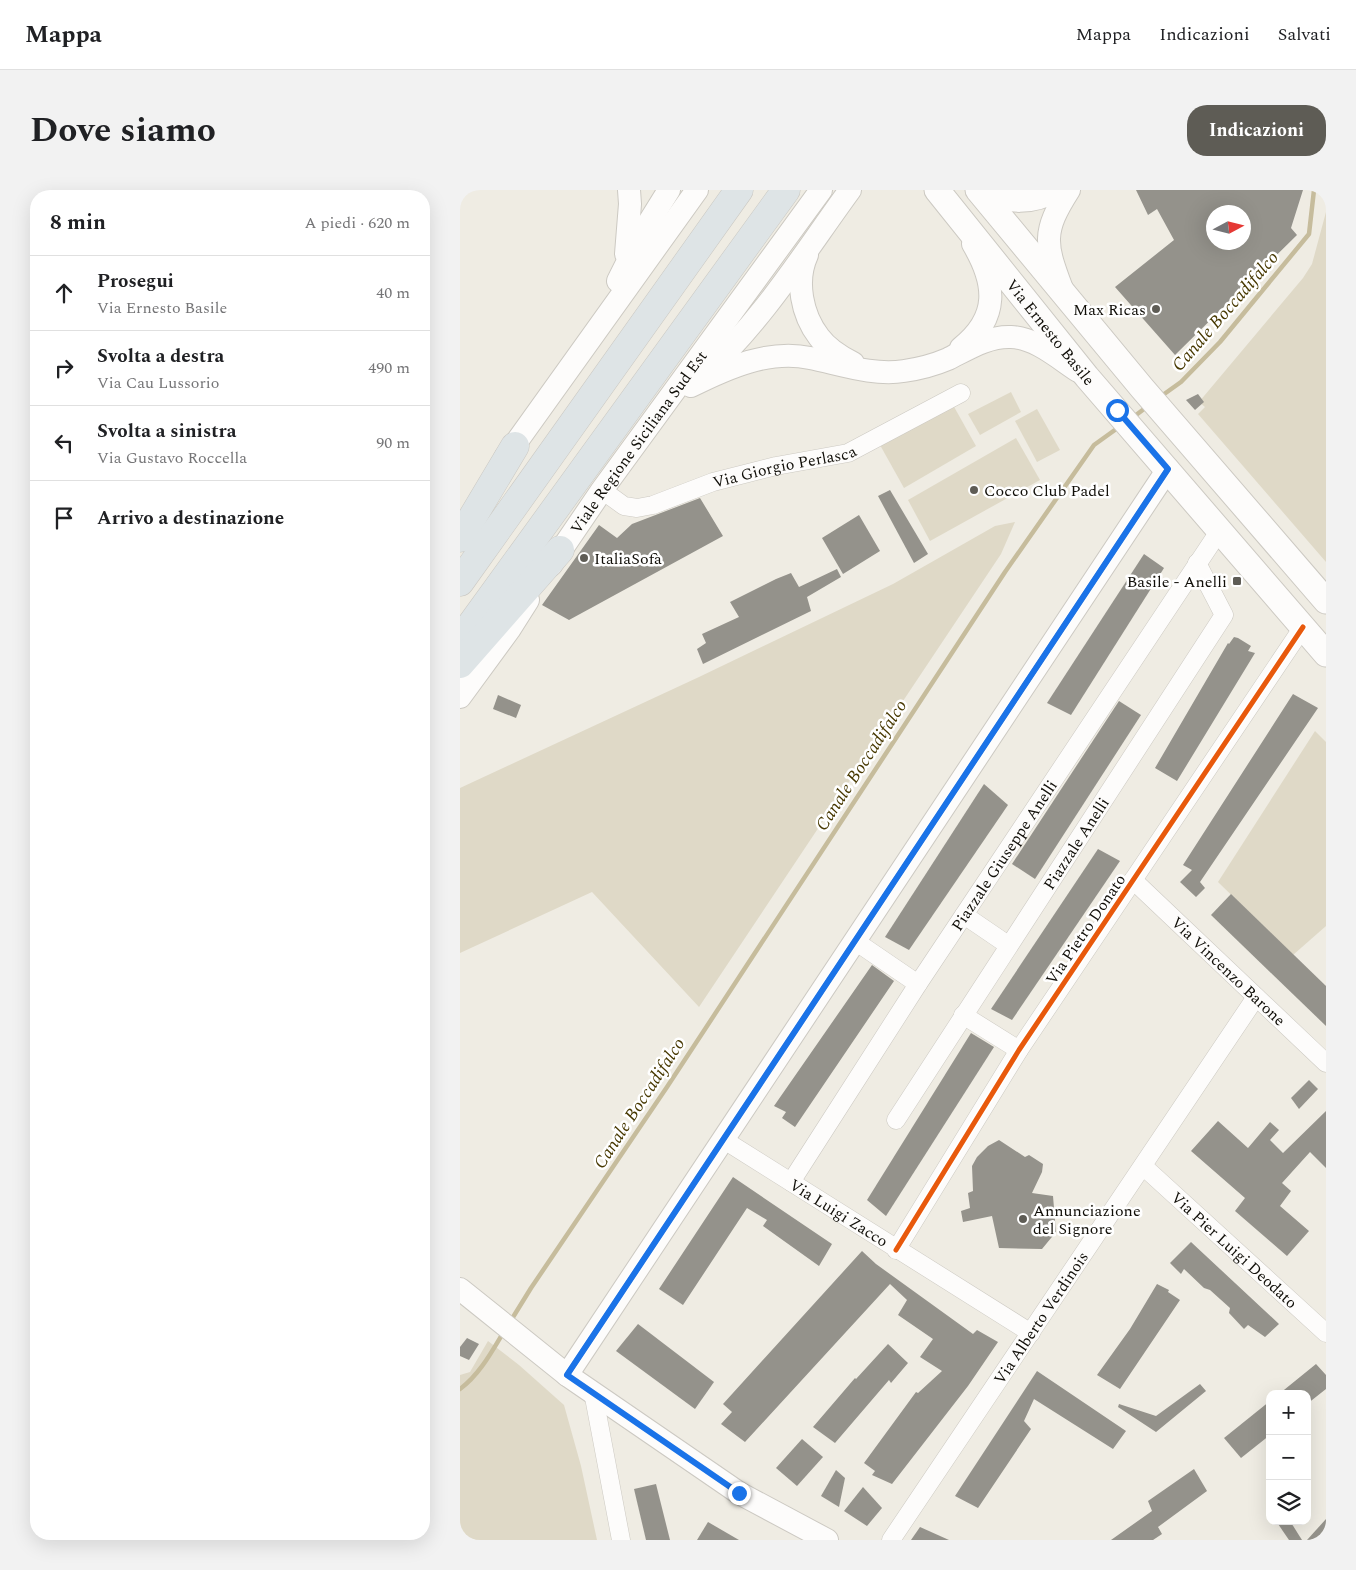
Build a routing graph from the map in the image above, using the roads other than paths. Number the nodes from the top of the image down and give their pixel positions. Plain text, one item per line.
1 (629, 190) edge
2 (669, 190) edge
3 (697, 190) edge
4 (739, 190) edge
5 (786, 190) edge
6 (822, 190) edge
7 (850, 190) edge
8 (978, 190) edge
9 (984, 190) edge
10 (1056, 190) edge
11 (1069, 190) edge
12 (944, 198) edge
13 (816, 237) junction
14 (623, 271) junction
15 (1064, 295) junction
16 (589, 340) junction
17 (947, 359) junction
18 (868, 369) junction
19 (1088, 377) junction
20 (691, 386) junction
21 (961, 393) dead end
22 (652, 423) junction
23 (515, 446) junction
24 (1168, 469) junction
25 (602, 490) junction
26 (460, 516) edge
27 (1220, 530) junction
28 (460, 538) edge
29 (560, 550) junction
30 (1197, 563) junction
31 (460, 582) edge
32 (1326, 601) edge
33 (1303, 626) junction
34 (460, 640) edge
35 (1326, 654) edge
36 (460, 664) edge
37 (460, 697) edge
38 (1132, 880) junction
39 (964, 915) junction
40 (855, 941) junction
41 (1008, 945) junction
42 (918, 984) junction
43 (1256, 997) junction
44 (963, 1015) junction
45 (1019, 1050) junction
46 (1326, 1063) edge
47 (896, 1120) dead end
48 (724, 1140) junction
49 (1143, 1166) junction
50 (791, 1182) junction
51 (896, 1250) junction
52 (460, 1289) edge
53 (1030, 1333) junction
54 (1326, 1333) edge
55 (567, 1375) junction
56 (594, 1392) junction
57 (620, 1540) edge
58 (827, 1540) edge
59 (892, 1540) edge

1 - 14 street
2 - 14 street
3 - 16 street
4 - 31 main road
5 - 34 main road, Viale Regione Siciliana Sud Est
6 - 22 street, Viale Regione Siciliana Sud Est
7 - 13 street
8 - 15 main road, Via Ernesto Basile
9 - 10 street
11 - 15 street
12 - 17 street
12 - 19 main road, Via Ernesto Basile
13 - 18 street
13 - 20 street
14 - 16 street
15 - 32 main road, Via Ernesto Basile
16 - 23 street
17 - 18 street
17 - 19 street
18 - 20 street
19 - 24 main road, Via Ernesto Basile
20 - 22 street
21 - 25 street, Via Giorgio Perlasca
22 - 25 street, Viale Regione Siciliana Sud Est
23 - 26 street
23 - 28 main road
24 - 27 main road, Via Ernesto Basile
24 - 40 street
25 - 29 street, Viale Regione Siciliana Sud Est
27 - 30 street, Piazzale Giuseppe Anelli
27 - 33 main road, Via Ernesto Basile
29 - 36 main road
29 - 37 street, Viale Regione Siciliana Sud Est
30 - 39 street, Piazzale Giuseppe Anelli
30 - 41 street, Piazzale Anelli
33 - 35 main road, Via Ernesto Basile
33 - 38 street, Via Pietro Donato
38 - 43 street, Via Vincenzo Barone
38 - 45 street, Via Pietro Donato
39 - 41 street
39 - 42 street, Piazzale Giuseppe Anelli
40 - 42 street
40 - 48 street
41 - 44 street, Piazzale Anelli
42 - 50 street, Piazzale Giuseppe Anelli
43 - 46 street, Via Vincenzo Barone
43 - 49 street, Via Alberto Verdinois
44 - 45 street
44 - 47 street, Piazzale Anelli
45 - 51 street, Via Pietro Donato
48 - 50 street, Via Luigi Zacco
48 - 55 street
49 - 53 street, Via Alberto Verdinois
49 - 54 street, Via Pier Luigi Deodato
50 - 51 street, Via Luigi Zacco
51 - 53 street, Via Luigi Zacco
52 - 55 street
53 - 59 street, Via Alberto Verdinois
55 - 56 street
56 - 57 street
56 - 58 street

